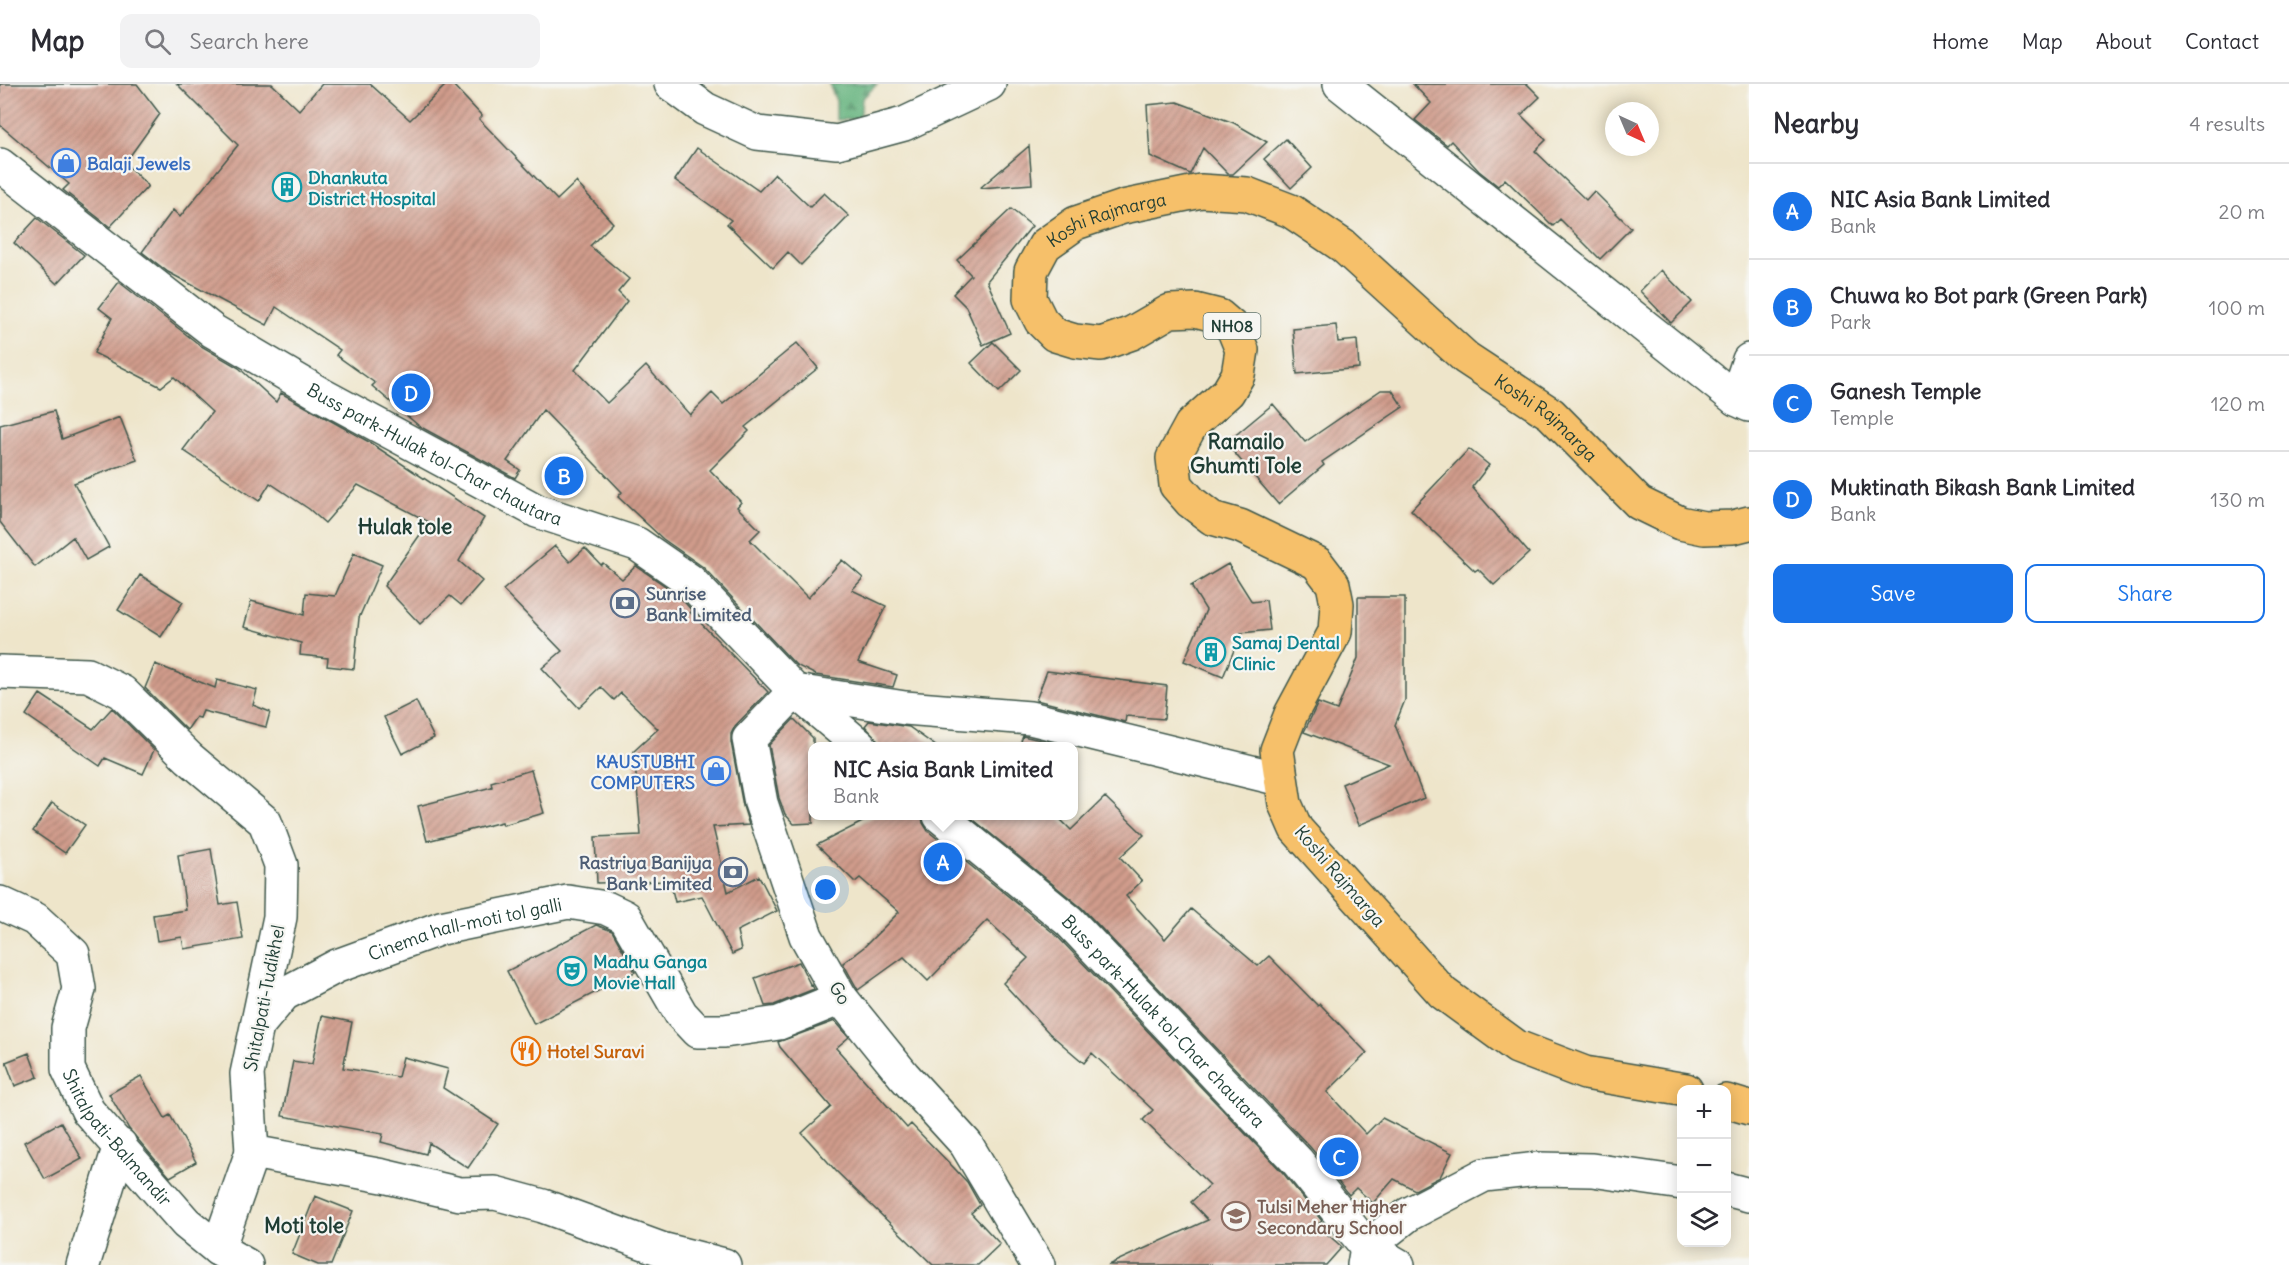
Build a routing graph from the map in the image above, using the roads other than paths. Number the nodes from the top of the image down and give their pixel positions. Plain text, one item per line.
1 (671, 84) edge
2 (989, 84) edge
3 (1340, 84) edge
4 (0, 165) edge
5 (1749, 360) edge
6 (1743, 402) edge
7 (1749, 523) edge
8 (0, 672) edge
9 (795, 691) junction
10 (854, 742) edge
11 (1280, 779) junction
12 (945, 820) edge
13 (0, 903) edge
14 (841, 998) junction
15 (257, 1026) junction
16 (1677, 1088) edge
17 (1731, 1103) edge
18 (1749, 1108) edge
19 (120, 1145) junction
20 (252, 1152) junction
21 (1677, 1182) edge
22 (1731, 1190) edge
23 (1749, 1195) edge
24 (218, 1249) junction
25 (1366, 1256) edge
26 (83, 1265) edge
27 (246, 1265) edge
28 (724, 1265) edge
29 (1038, 1265) edge
30 (1398, 1265) edge

1 - 2 street
3 - 6 street
4 - 9 street, Buss park-Hulak tol-Char chautara
5 - 6 street
7 - 11 main road, Koshi Rajmarga / NH08
8 - 15 street, Shitalpati-Tudikhel
9 - 10 street, Buss park-Hulak tol-Char chautara
9 - 11 street
9 - 14 street, Go
11 - 16 main road, Koshi Rajmarga / NH08
12 - 25 street, Buss park-Hulak tol-Char chautara
13 - 19 street, Shitalpati-Balmandir
14 - 15 street, Cinema hall-moti tol galli
14 - 29 street, Go
15 - 20 street, Shitalpati-Tudikhel
17 - 18 main road
19 - 24 street, Shitalpati-Balmandir
19 - 26 street
20 - 24 street
20 - 28 street
21 - 25 street
22 - 23 street
24 - 27 street, Shitalpati-Balmandir
25 - 30 street, Buss park-Hulak tol-Char chautara

